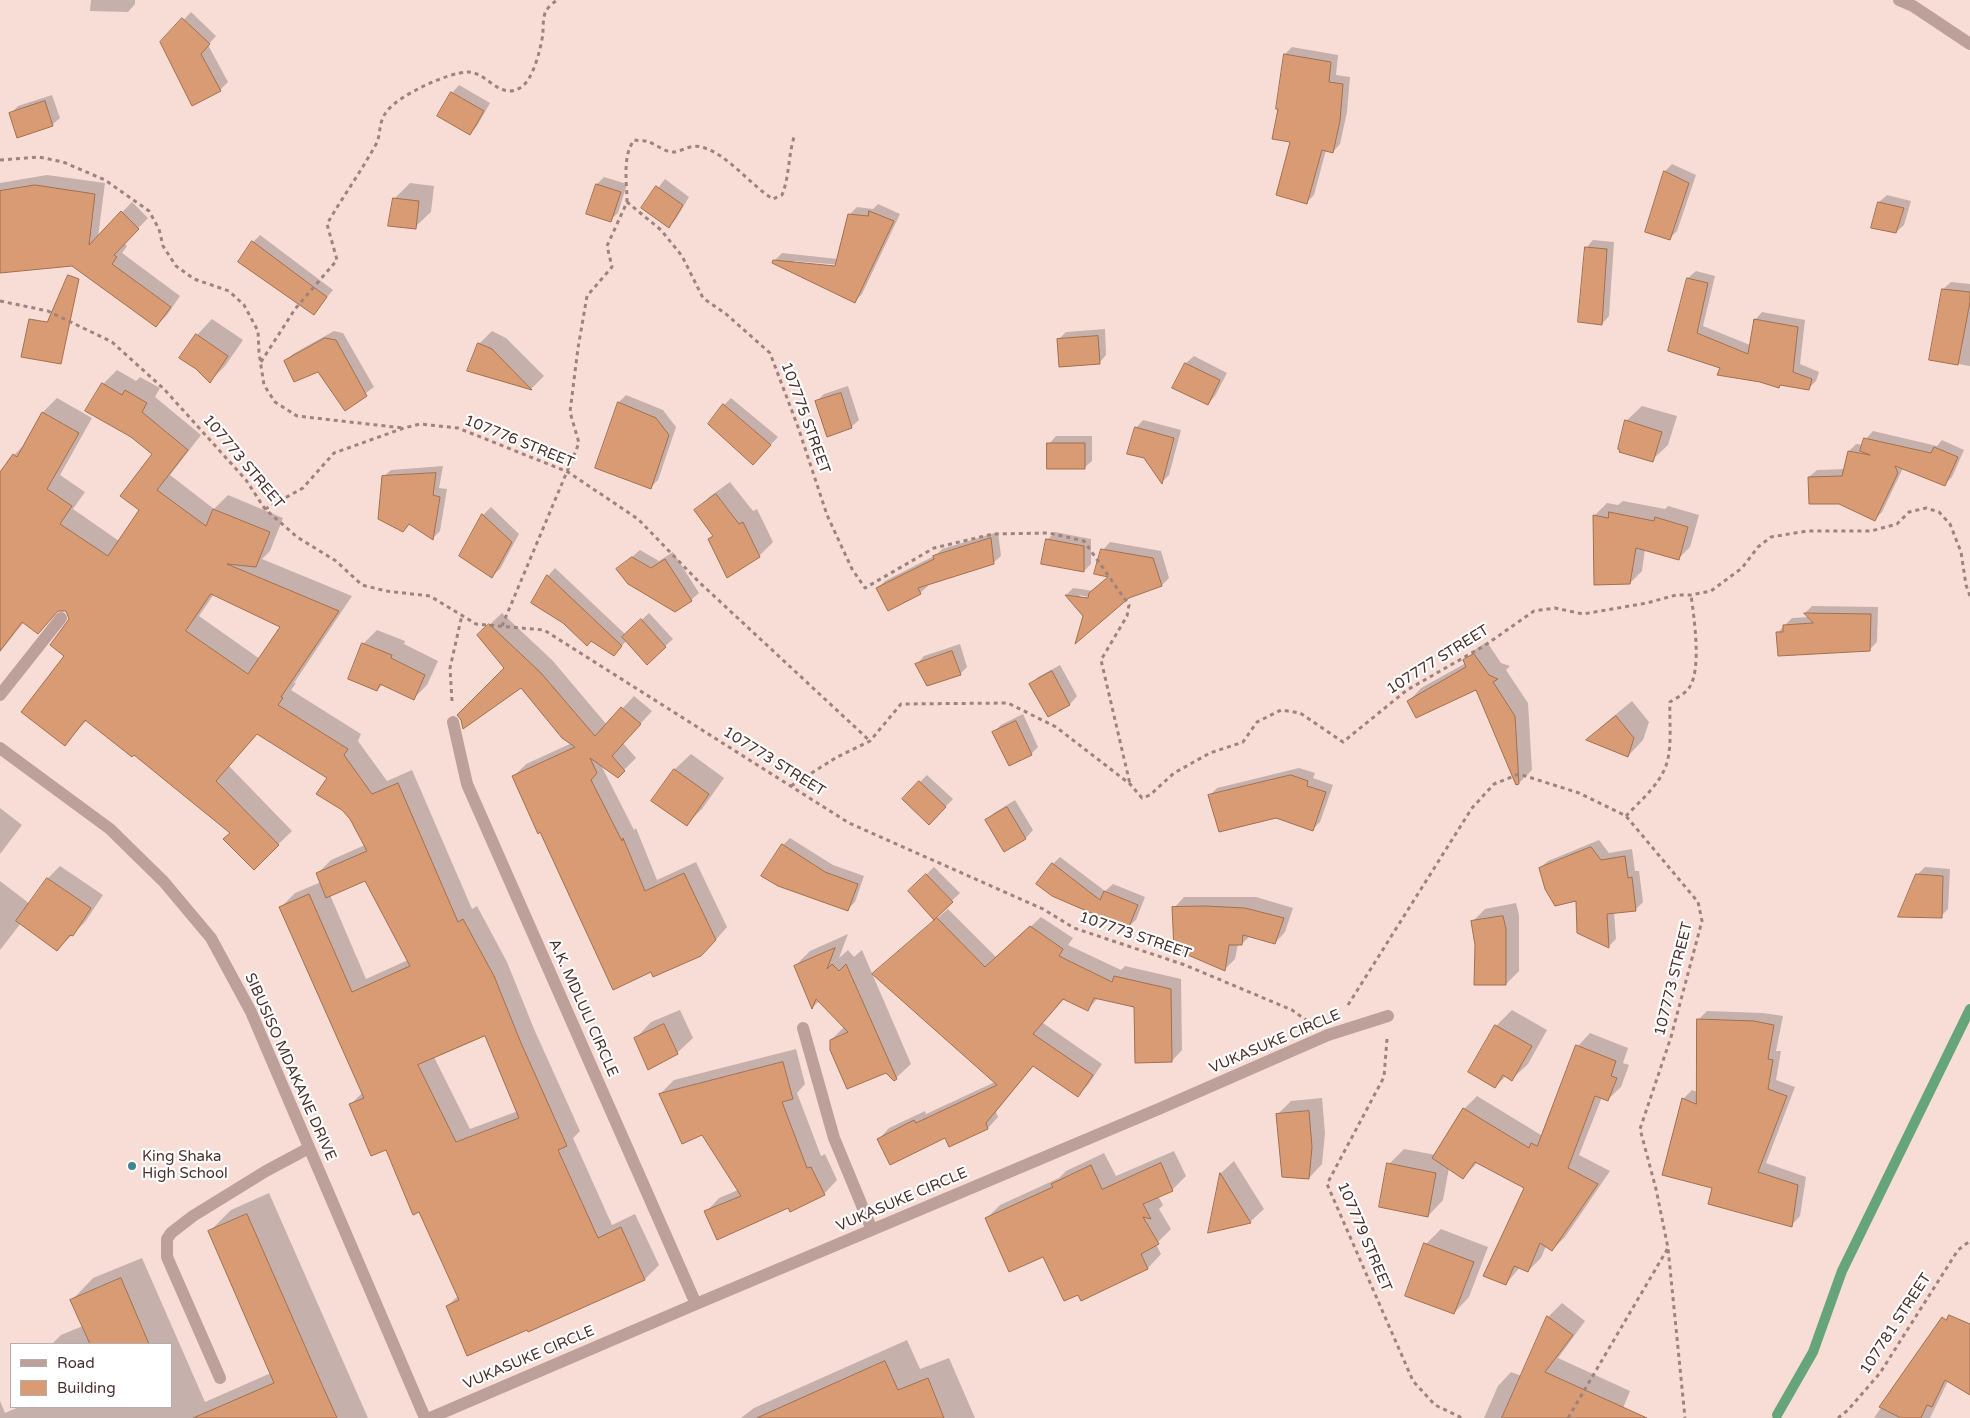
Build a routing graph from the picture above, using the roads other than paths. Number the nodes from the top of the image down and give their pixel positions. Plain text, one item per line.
1 (1899, 0) edge
2 (1970, 44) edge
3 (61, 618) dead end
4 (0, 695) edge
5 (453, 722) road end
6 (0, 748) edge
7 (1388, 1016) road end
8 (803, 1028) dead end
9 (309, 1148) junction
10 (872, 1230) junction
11 (696, 1304) junction
12 (220, 1378) dead end
13 (425, 1418) edge
14 (430, 1418) edge

1 - 2 street
3 - 4 street
5 - 11 street, A.K. MDLULI CIRCLE
6 - 9 street, SIBUSISO MDAKANE DRIVE
7 - 10 street, VUKASUKE CIRCLE
8 - 10 street
9 - 12 street
9 - 13 street, SIBUSISO MDAKANE DRIVE
10 - 11 street, VUKASUKE CIRCLE
11 - 14 street, VUKASUKE CIRCLE

